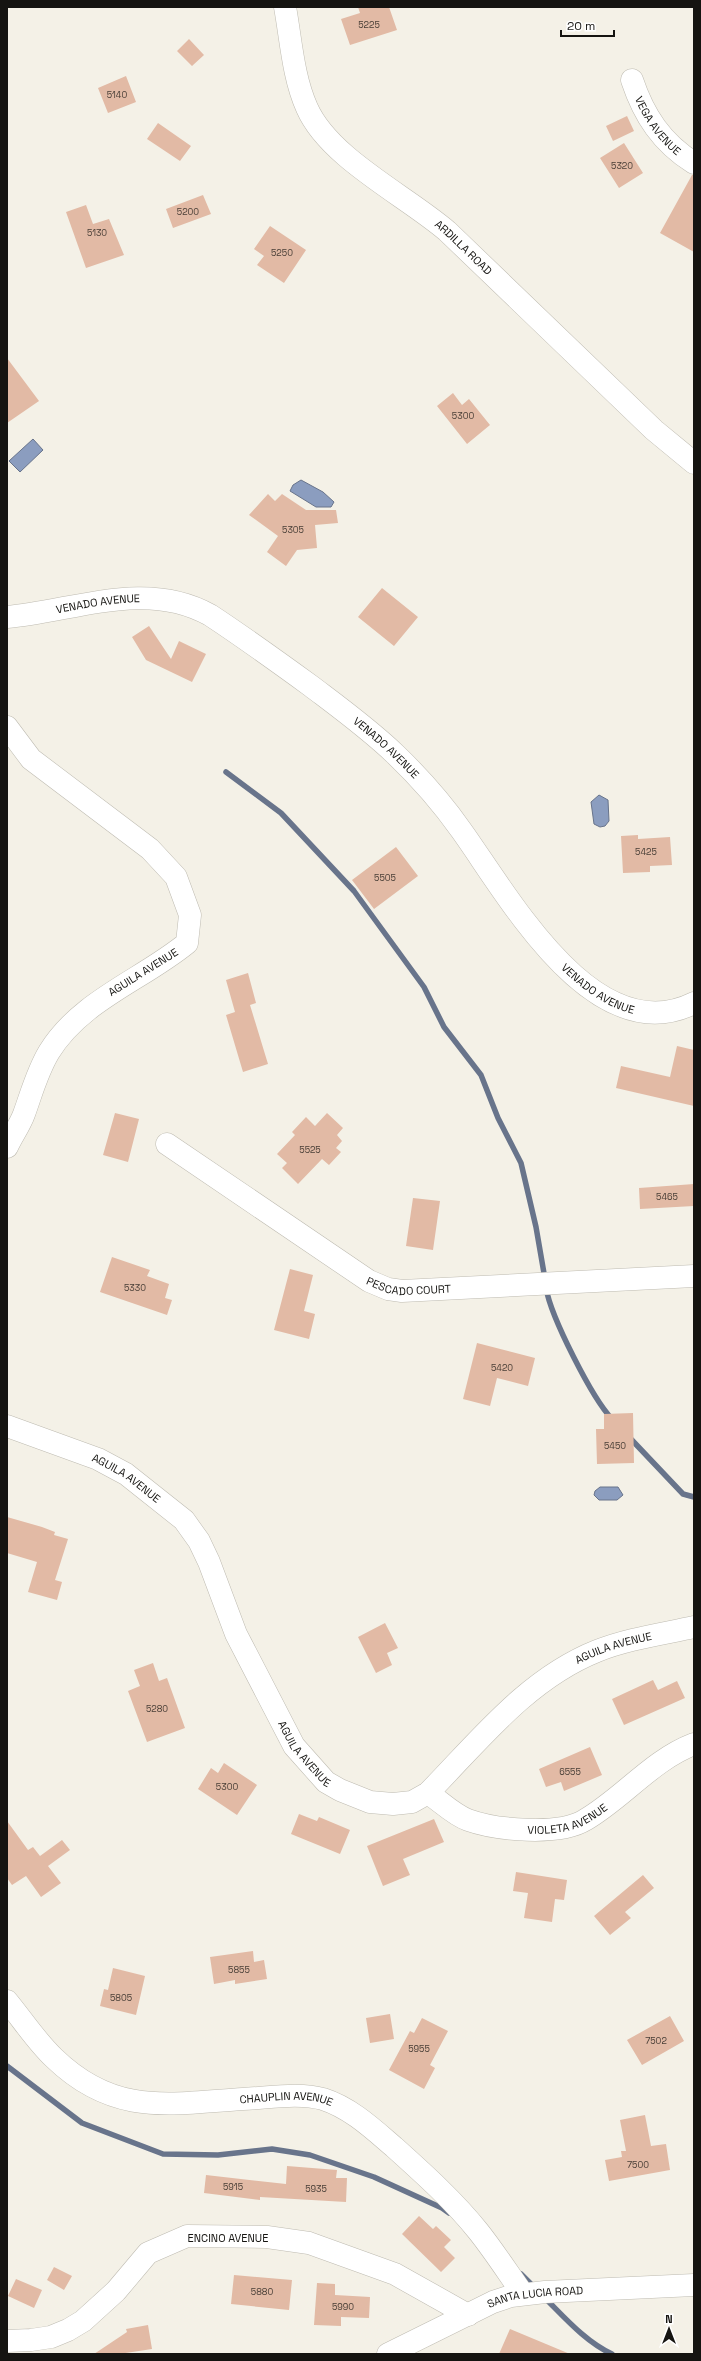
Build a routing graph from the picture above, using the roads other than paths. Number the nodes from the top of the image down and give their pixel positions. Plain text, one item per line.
1 (285, 7) edge
2 (632, 80) dead end
3 (694, 163) edge
4 (694, 463) edge
5 (7, 617) edge
6 (7, 727) edge
7 (694, 1003) edge
8 (167, 1144) dead end
9 (7, 1147) edge
10 (694, 1276) edge
11 (7, 1426) edge
12 (694, 1628) edge
13 (694, 1744) edge
14 (428, 1793) junction
15 (7, 2001) edge
16 (694, 2284) edge
17 (523, 2294) junction
18 (468, 2315) junction
19 (7, 2341) edge
20 (388, 2354) edge

1 - 4 street, ARDILLA ROAD
2 - 3 street, VEGA AVENUE
5 - 7 street, VENADO AVENUE
6 - 9 street, AGUILA AVENUE
8 - 10 street, PESCADO COURT
11 - 14 street, AGUILA AVENUE
12 - 14 street, AGUILA AVENUE
13 - 14 street, VIOLETA AVENUE
15 - 17 street, CHAUPLIN AVENUE
16 - 17 street, SANTA LUCIA ROAD
17 - 18 street, SANTA LUCIA ROAD
18 - 19 street, ENCINO AVENUE
18 - 20 street, SANTA LUCIA ROAD

